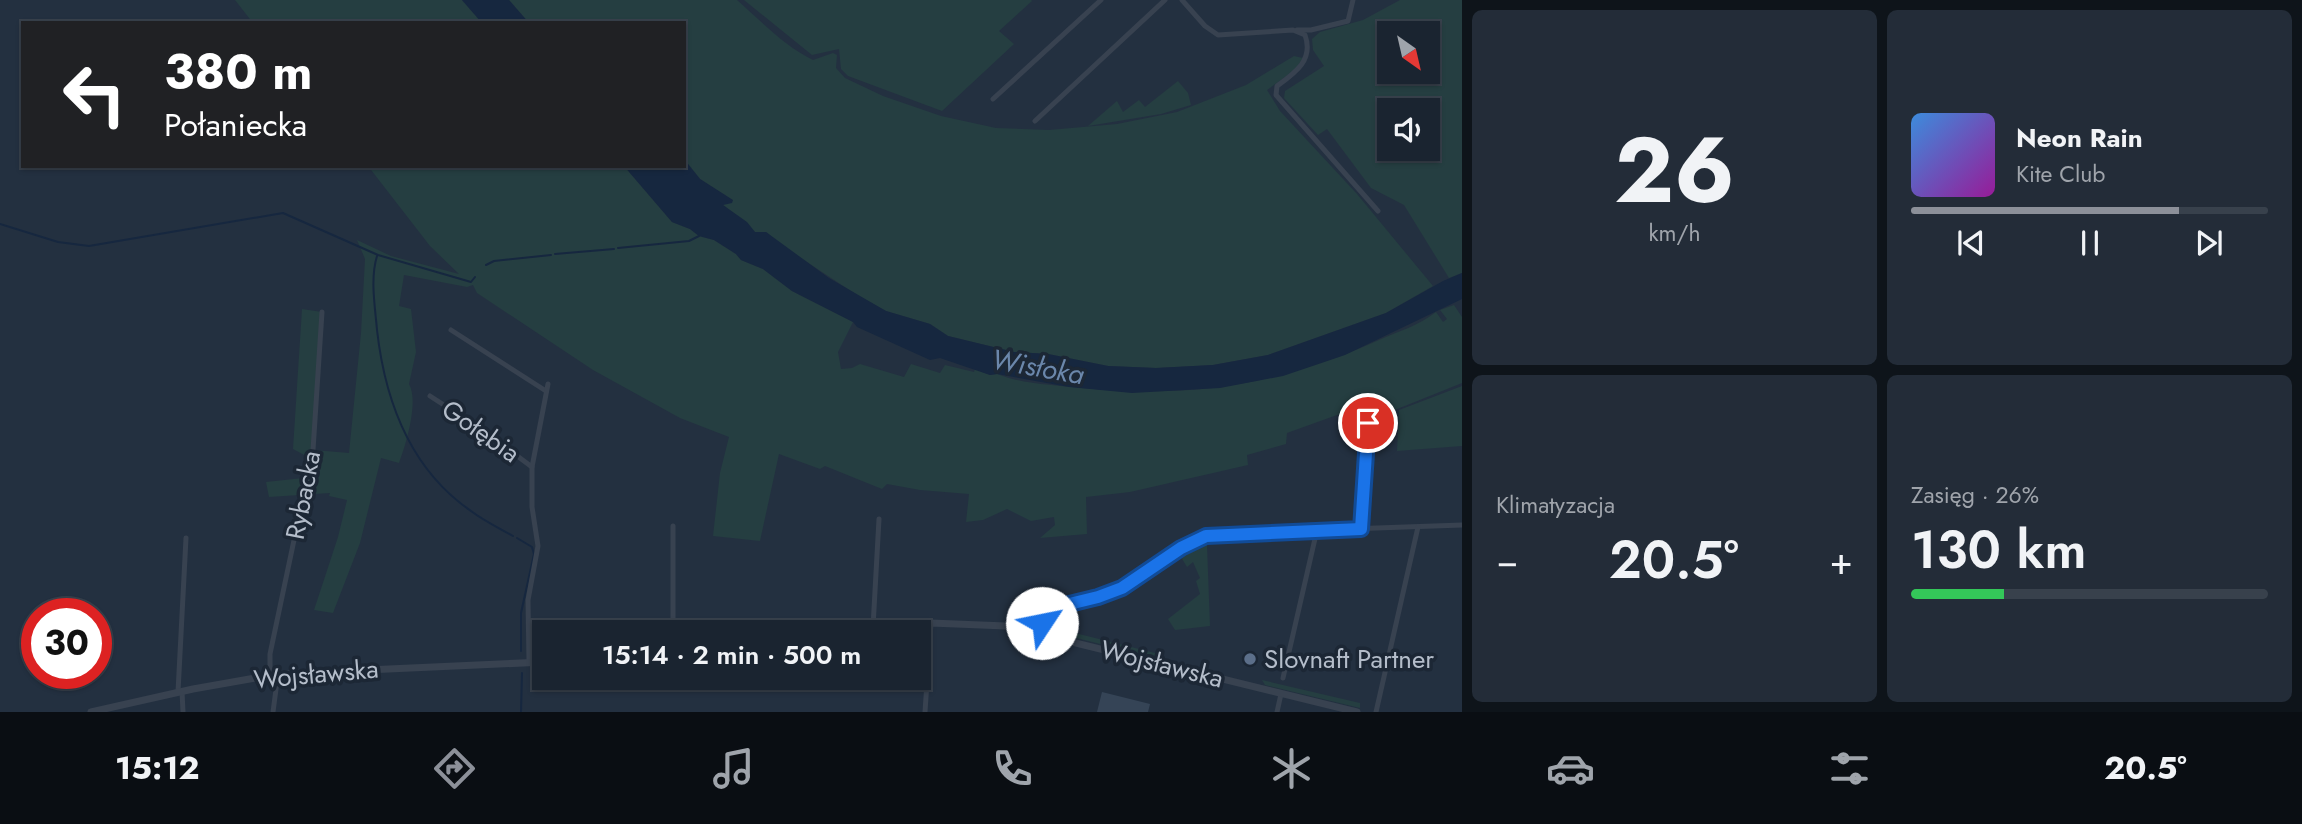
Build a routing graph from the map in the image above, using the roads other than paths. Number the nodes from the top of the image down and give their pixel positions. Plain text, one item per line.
1 (1101, 0) edge
2 (1165, 0) edge
3 (1182, 0) edge
4 (1353, 0) edge
5 (1293, 30) junction
6 (1311, 30) junction
7 (1305, 35) junction
8 (993, 99) dead end
9 (1035, 121) dead end
10 (1378, 211) dead end
11 (322, 312) dead end
12 (451, 330) dead end
13 (429, 396) dead end
14 (1368, 423) dead end
15 (532, 467) junction
16 (879, 519) dead end
17 (1462, 525) edge
18 (673, 526) dead end
19 (1418, 527) junction
20 (1361, 529) junction
21 (1317, 530) junction
22 (186, 538) dead end
23 (673, 620) edge
24 (873, 620) edge
25 (931, 623) edge
26 (1039, 634) junction
27 (529, 663) junction
28 (532, 663) edge
29 (274, 675) junction
30 (1283, 678) dead end
31 (926, 690) edge
32 (180, 692) junction
33 (1280, 694) junction
34 (1321, 707) edge
35 (92, 712) edge
36 (183, 712) edge
37 (274, 712) edge
38 (925, 712) edge
39 (1277, 712) edge
40 (1357, 712) edge
41 (1376, 712) edge

1 - 8 street
2 - 9 street
3 - 5 street
4 - 6 street
5 - 6 street
5 - 7 street
6 - 7 street
7 - 10 street
11 - 29 street, Rybacka
12 - 15 street, Gołębia
13 - 15 street, Gołębia
14 - 20 street
15 - 27 street, Gołębia
16 - 24 street
17 - 19 street
18 - 23 street
19 - 20 street
19 - 41 street
20 - 21 street
21 - 26 street
21 - 30 street
22 - 32 street
25 - 26 street, Wojsławska
26 - 33 street, Wojsławska
27 - 28 street, Wojsławska
27 - 29 street, Wojsławska
29 - 32 street, Wojsławska
29 - 37 street, Rybacka
31 - 38 street
32 - 35 street, Wojsławska
32 - 36 street
33 - 34 street, Wojsławska
33 - 39 street
34 - 40 street, Wojsławska

